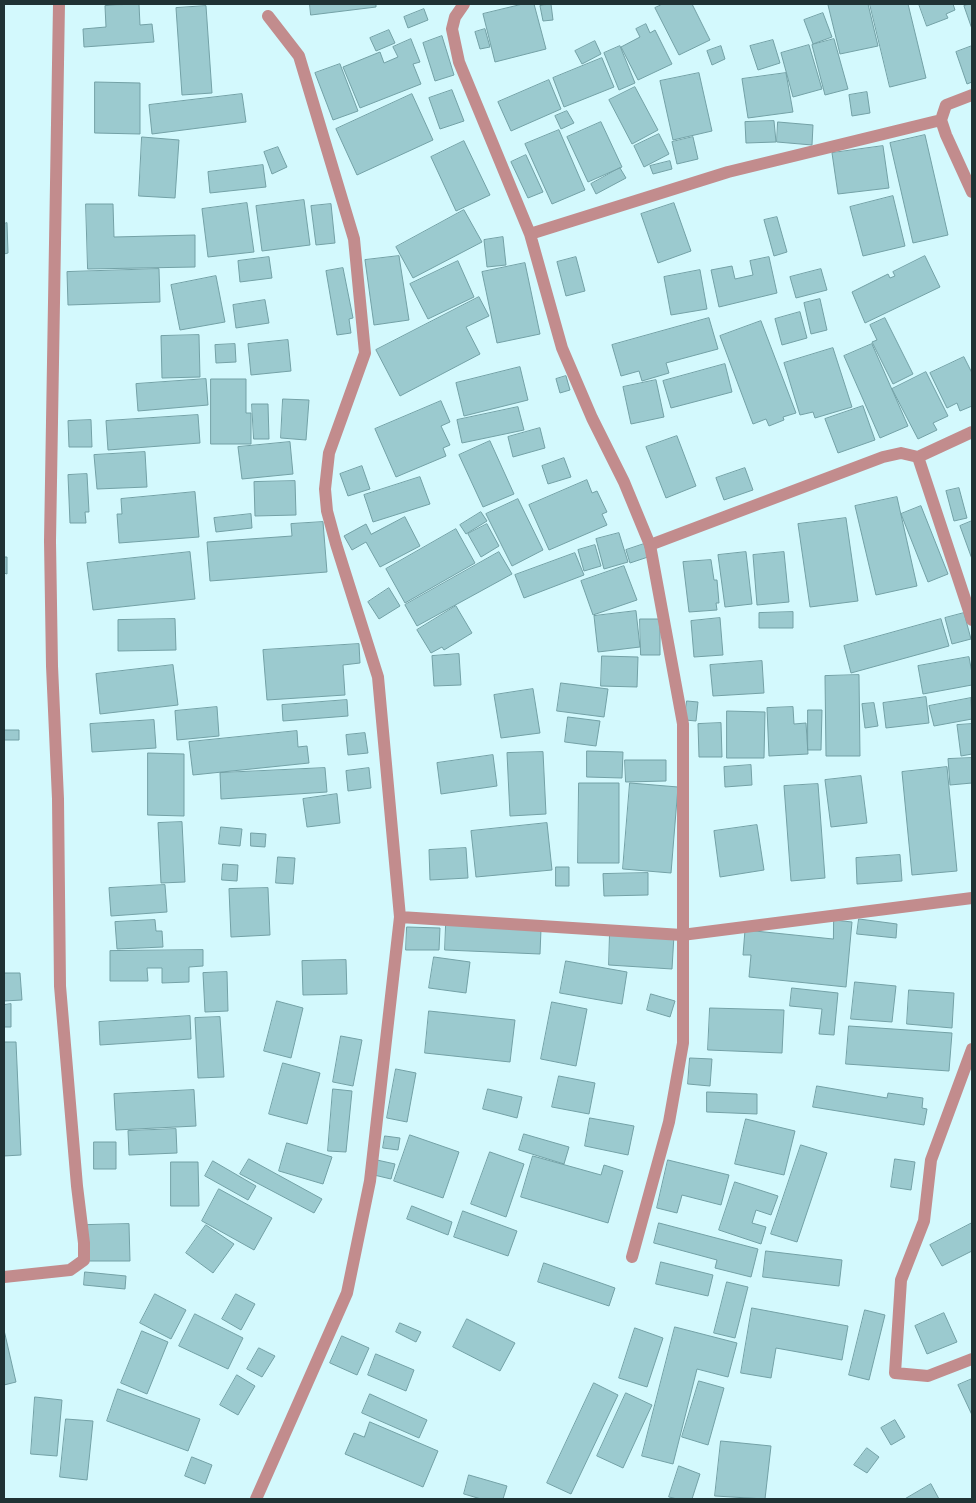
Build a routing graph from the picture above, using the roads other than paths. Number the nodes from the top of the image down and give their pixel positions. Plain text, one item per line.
1 (59, 4) edge
2 (464, 4) edge
3 (268, 16) dead end
4 (972, 94) edge
5 (941, 120) junction
6 (972, 192) edge
7 (530, 234) junction
8 (972, 432) edge
9 (918, 457) junction
10 (650, 545) junction
11 (972, 620) edge
12 (972, 898) edge
13 (400, 917) junction
14 (682, 935) junction
15 (972, 1049) edge
16 (632, 1257) dead end
17 (4, 1277) edge
18 (972, 1359) edge
19 (256, 1499) edge

1 - 17 street
2 - 7 street
3 - 13 street
4 - 5 street
5 - 6 street
5 - 7 street
7 - 10 street
8 - 9 street
9 - 10 street
9 - 11 street
10 - 14 street
12 - 14 street
13 - 14 street
13 - 19 street
14 - 16 street
15 - 18 street

